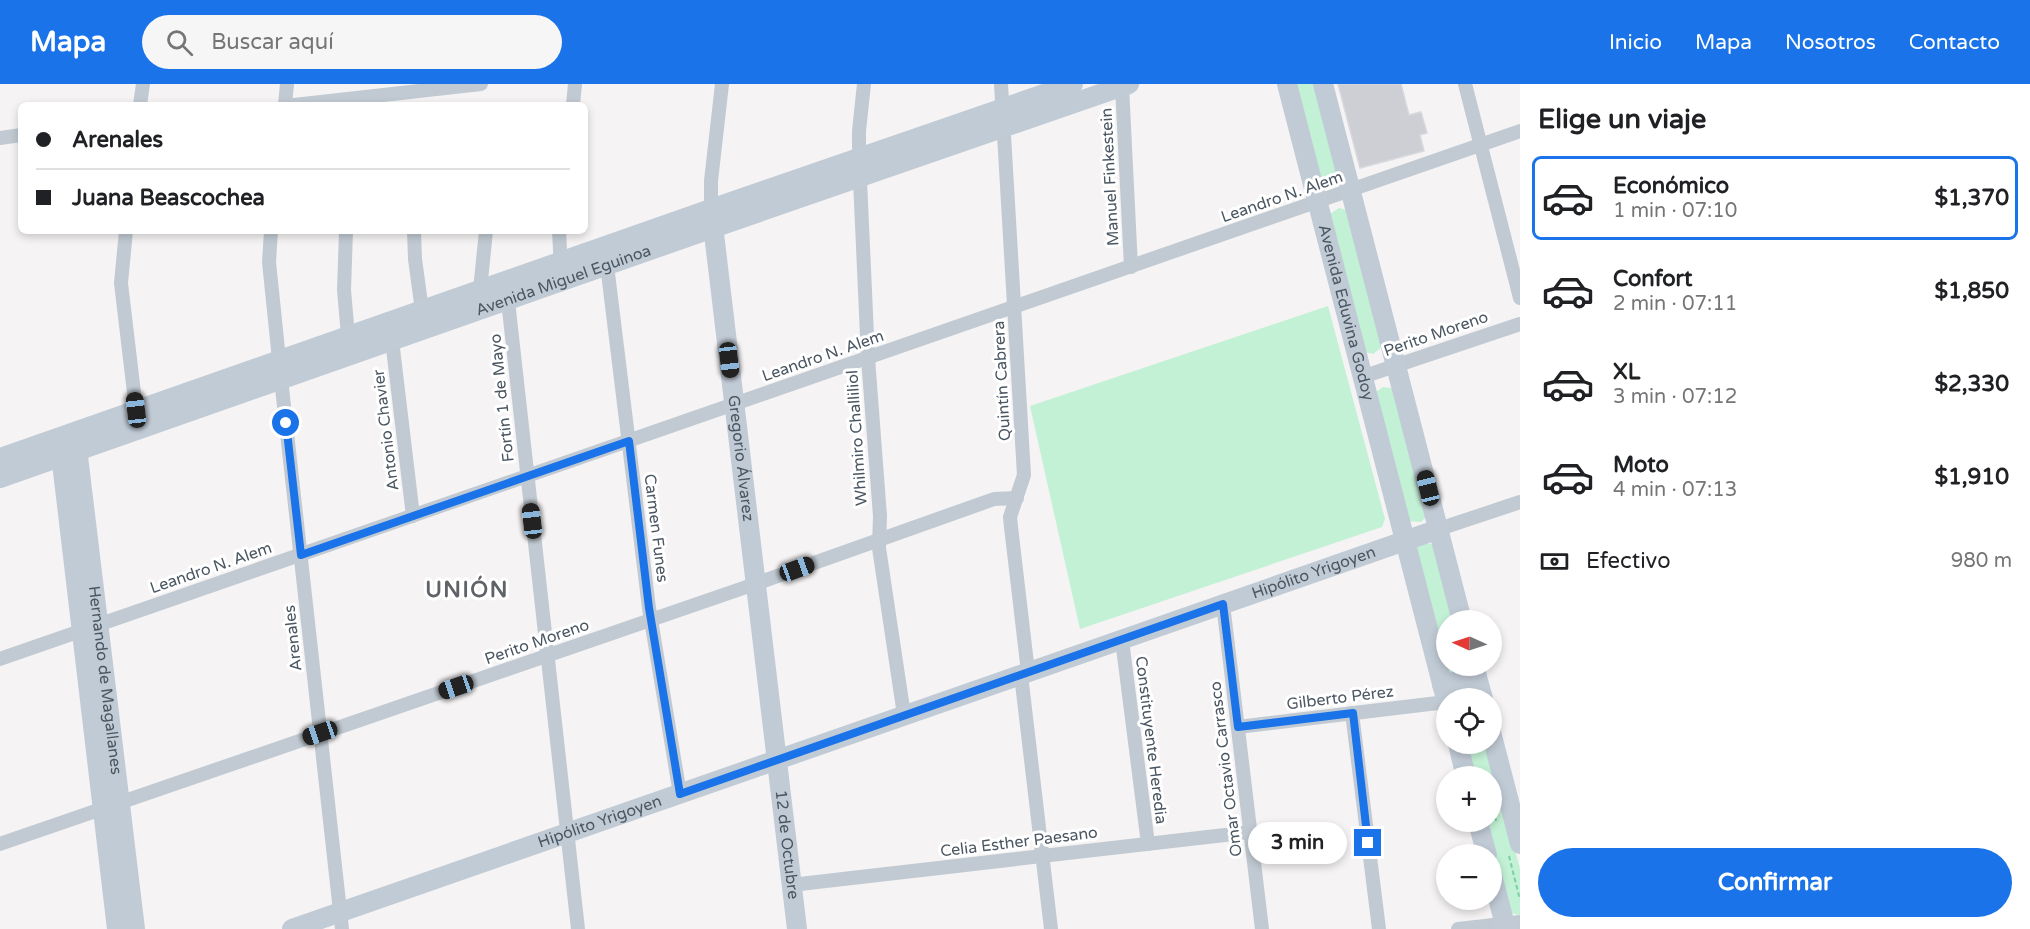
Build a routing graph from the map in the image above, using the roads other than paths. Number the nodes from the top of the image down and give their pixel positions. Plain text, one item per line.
1 (142, 84) edge
2 (287, 84) edge
3 (481, 84) edge
4 (575, 84) edge
5 (722, 84) edge
6 (864, 84) edge
7 (1001, 84) edge
8 (1073, 84) edge
9 (1287, 84) edge
10 (1323, 84) edge
11 (1465, 84) edge
12 (1125, 85) edge
13 (430, 87) edge
14 (358, 91) edge
15 (140, 102) edge
16 (285, 102) edge
17 (308, 102) edge
18 (428, 102) edge
19 (573, 102) edge
20 (1003, 118) junction
21 (1520, 131) edge
22 (18, 135) edge
23 (0, 138) edge
24 (1480, 145) junction
25 (860, 167) junction
26 (1351, 190) junction
27 (1317, 202) junction
28 (712, 218) junction
29 (126, 234) edge
30 (271, 234) edge
31 (346, 234) edge
32 (414, 234) edge
33 (486, 234) edge
34 (559, 234) edge
35 (607, 265) junction
36 (1131, 267) junction
37 (562, 271) junction
38 (480, 290) junction
39 (507, 290) junction
40 (1520, 298) edge
41 (1014, 308) junction
42 (423, 320) junction
43 (1520, 324) edge
44 (348, 336) junction
45 (392, 340) junction
46 (868, 358) junction
47 (1396, 365) junction
48 (280, 370) junction
49 (1362, 377) junction
50 (734, 405) junction
51 (137, 420) junction
52 (629, 441) junction
53 (68, 444) junction
54 (0, 458) edge
55 (527, 477) junction
56 (0, 478) edge
57 (1017, 498) junction
58 (1520, 502) edge
59 (413, 516) junction
60 (1439, 529) junction
61 (880, 539) junction
62 (1405, 541) junction
63 (301, 555) junction
64 (755, 584) junction
65 (1223, 604) junction
66 (1459, 610) edge
67 (651, 620) junction
68 (90, 627) junction
69 (1122, 640) junction
70 (547, 656) junction
71 (0, 659) edge
72 (1024, 674) junction
73 (1469, 676) edge
74 (1443, 688) edge
75 (1454, 688) edge
76 (1436, 697) edge
77 (1353, 713) junction
78 (904, 715) junction
79 (1238, 727) junction
80 (320, 733) junction
81 (1497, 754) edge
82 (776, 760) junction
83 (680, 794) junction
84 (111, 805) junction
85 (1251, 832) junction
86 (567, 833) junction
87 (0, 844) edge
88 (1148, 844) junction
89 (1520, 844) edge
90 (1043, 856) junction
91 (791, 885) junction
92 (1502, 902) edge
93 (341, 921) edge
94 (1510, 925) edge
95 (117, 929) edge
96 (135, 929) edge
97 (292, 929) edge
98 (578, 929) edge
99 (797, 929) edge
100 (1052, 929) edge
101 (1262, 929) edge
102 (1379, 929) edge
103 (1458, 929) edge

1 - 15 street
2 - 16 street
3 - 13 street
4 - 19 street
5 - 28 street, Gregorio Álvarez
6 - 25 street, Whilmiro Challiliol
7 - 20 street, Quintín Cabrera
8 - 20 main road, Avenida Miguel Eguinoa
9 - 27 main road, Avenida Eduvina Godoy
10 - 26 main road
11 - 24 street
12 - 20 main road, Avenida Miguel Eguinoa
12 - 36 street, Manuel Finkestein
13 - 14 street
13 - 18 street
14 - 17 street
20 - 25 main road, Avenida Miguel Eguinoa
20 - 41 street, Quintín Cabrera
21 - 24 street, Leandro N. Alem
22 - 23 street
24 - 26 street, Leandro N. Alem
24 - 40 street
25 - 28 main road, Avenida Miguel Eguinoa
25 - 46 street, Whilmiro Challiliol
26 - 27 street, Leandro N. Alem
26 - 47 main road
27 - 36 street, Leandro N. Alem
27 - 49 main road, Avenida Eduvina Godoy
28 - 35 main road, Avenida Miguel Eguinoa
28 - 37 main road, Avenida Miguel Eguinoa
28 - 50 main road, Gregorio Álvarez
29 - 51 street
30 - 48 street, Arenales
31 - 44 street
32 - 42 street
33 - 38 street
34 - 37 street
35 - 37 main road, Avenida Miguel Eguinoa
35 - 52 street, Carmen Funes
36 - 41 street, Leandro N. Alem
37 - 39 main road, Avenida Miguel Eguinoa
38 - 39 main road, Avenida Miguel Eguinoa
38 - 42 main road, Avenida Miguel Eguinoa
39 - 42 main road, Avenida Miguel Eguinoa
39 - 55 street, Fortín 1 de Mayo
41 - 46 street, Leandro N. Alem
41 - 57 street, Quintín Cabrera
42 - 44 main road, Avenida Miguel Eguinoa
42 - 45 main road, Avenida Miguel Eguinoa
43 - 47 street, Perito Moreno
44 - 48 main road, Avenida Miguel Eguinoa
45 - 48 main road, Avenida Miguel Eguinoa
45 - 59 street, Antonio Chavier
46 - 50 street, Leandro N. Alem
46 - 61 street, Whilmiro Challiliol
47 - 49 street, Perito Moreno
47 - 60 main road
48 - 51 main road, Avenida Miguel Eguinoa
48 - 63 street, Arenales
49 - 62 main road, Avenida Eduvina Godoy
50 - 52 street, Leandro N. Alem
50 - 64 main road, Gregorio Álvarez
51 - 53 main road, Avenida Miguel Eguinoa
52 - 55 street, Leandro N. Alem
52 - 67 street, Carmen Funes
53 - 54 main road, Avenida Miguel Eguinoa
53 - 56 main road, Avenida Miguel Eguinoa
53 - 68 main road, Hernando de Magallanes
55 - 59 street, Leandro N. Alem
55 - 70 street, Fortín 1 de Mayo
57 - 61 street, Perito Moreno
57 - 72 street, Quintín Cabrera
58 - 60 street, Hipólito Yrigoyen
59 - 63 street, Leandro N. Alem
60 - 62 main road, Hipólito Yrigoyen
60 - 66 main road
61 - 64 street, Perito Moreno
61 - 78 street, Whilmiro Challiliol
62 - 65 main road, Hipólito Yrigoyen
62 - 74 main road, Avenida Eduvina Godoy
63 - 68 street, Leandro N. Alem
63 - 80 street, Arenales
64 - 67 street, Perito Moreno
64 - 82 main road, Gregorio Álvarez
65 - 69 main road, Hipólito Yrigoyen
65 - 79 street, Omar Octavio Carrasco
67 - 70 street, Perito Moreno
67 - 83 street, Carmen Funes
68 - 71 street, Leandro N. Alem
68 - 84 main road, Hernando de Magallanes
69 - 72 main road, Hipólito Yrigoyen
69 - 88 street, Constituyente Heredia
70 - 80 street, Perito Moreno
70 - 86 street, Fortín 1 de Mayo
72 - 78 main road, Hipólito Yrigoyen
72 - 90 street, Quintín Cabrera
73 - 75 main road
76 - 77 street, Gilberto Pérez
77 - 79 street, Gilberto Pérez
77 - 102 street
78 - 82 main road, Hipólito Yrigoyen
79 - 85 street, Omar Octavio Carrasco
80 - 84 street, Perito Moreno
80 - 93 street, Arenales
81 - 89 main road
82 - 83 main road, Hipólito Yrigoyen
82 - 91 main road, 12 de Octubre
83 - 86 main road, Hipólito Yrigoyen
84 - 87 street, Perito Moreno
84 - 95 main road, Hernando de Magallanes
84 - 96 main road, Hernando de Magallanes
85 - 88 street, Celia Esther Paesano
85 - 101 street, Omar Octavio Carrasco
86 - 93 main road, Hipólito Yrigoyen
86 - 98 street, Fortín 1 de Mayo
88 - 90 street, Celia Esther Paesano
90 - 91 street, Celia Esther Paesano
90 - 100 street, Quintín Cabrera
91 - 99 main road, 12 de Octubre
92 - 94 main road
93 - 97 main road, Hipólito Yrigoyen
94 - 103 street

